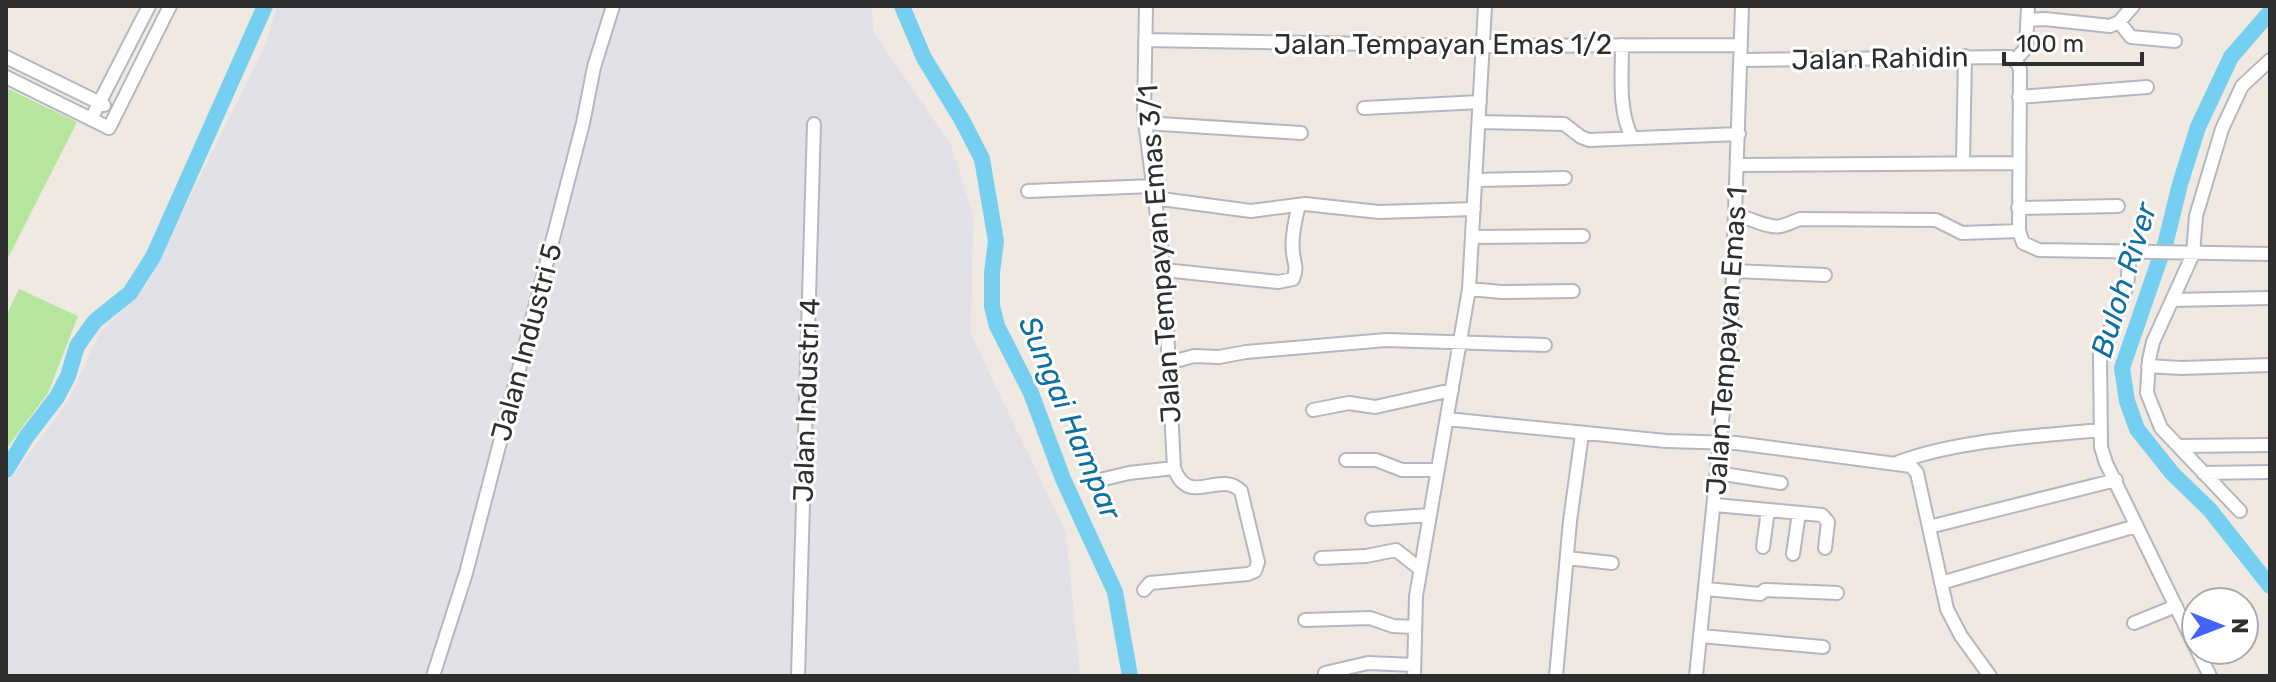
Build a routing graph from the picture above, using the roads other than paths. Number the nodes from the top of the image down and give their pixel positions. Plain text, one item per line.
1 (149, 6) edge
2 (170, 6) edge
3 (613, 6) edge
4 (1146, 6) edge
5 (1485, 6) edge
6 (1742, 6) edge
7 (2028, 6) edge
8 (2133, 6) edge
9 (2028, 20) junction
10 (2119, 22) junction
11 (1145, 40) junction
12 (2175, 41) dead end
13 (1622, 45) junction
14 (1741, 45) junction
15 (1483, 46) junction
16 (1965, 56) junction
17 (6, 57) edge
18 (1741, 60) junction
19 (2015, 60) junction
20 (2270, 60) edge
21 (6, 77) edge
22 (2147, 87) dead end
23 (2019, 97) junction
24 (1480, 102) junction
25 (99, 103) junction
26 (1364, 108) dead end
27 (118, 111) junction
28 (91, 119) junction
29 (1479, 122) junction
30 (1145, 123) junction
31 (814, 124) dead end
32 (1301, 133) dead end
33 (1739, 134) junction
34 (1632, 138) junction
35 (1963, 163) junction
36 (2019, 163) junction
37 (1738, 165) junction
38 (1565, 178) dead end
39 (1476, 180) junction
40 (1028, 191) dead end
41 (1154, 192) junction
42 (1299, 205) junction
43 (2118, 206) dead end
44 (2018, 208) junction
45 (1474, 209) junction
46 (1736, 216) junction
47 (2019, 231) junction
48 (1583, 236) dead end
49 (1472, 237) junction
50 (2136, 253) junction
51 (2189, 254) junction
52 (2270, 254) edge
53 (1164, 270) junction
54 (1734, 271) junction
55 (1825, 275) dead end
56 (1469, 289) junction
57 (1573, 291) dead end
58 (2270, 298) edge
59 (2172, 300) junction
60 (1460, 344) junction
61 (1545, 345) dead end
62 (1168, 363) junction
63 (2270, 365) edge
64 (2148, 366) junction
65 (1452, 390) junction
66 (1313, 410) dead end
67 (1447, 419) junction
68 (2101, 430) junction
69 (1582, 434) junction
70 (1720, 444) junction
71 (2270, 445) edge
72 (2179, 446) junction
73 (1977, 453) dead end
74 (1346, 460) dead end
75 (1896, 463) junction
76 (1174, 468) junction
77 (1915, 469) junction
78 (1438, 470) junction
79 (2270, 472) edge
80 (1717, 473) junction
81 (2203, 473) junction
82 (1104, 479) dead end
83 (2116, 480) junction
84 (1781, 483) dead end
85 (1715, 505) junction
86 (1768, 510) junction
87 (2240, 511) dead end
88 (1799, 513) junction
89 (1430, 515) junction
90 (1372, 519) dead end
91 (2136, 526) junction
92 (1929, 527) junction
93 (1763, 547) dead end
94 (1825, 548) dead end
95 (1793, 554) dead end
96 (1321, 558) dead end
97 (1567, 558) junction
98 (1612, 563) dead end
99 (1420, 569) junction
100 (1941, 583) junction
101 (1706, 589) junction
102 (1144, 590) dead end
103 (1837, 593) dead end
104 (2176, 606) junction
105 (2180, 615) edge
106 (1305, 620) dead end
107 (2134, 623) dead end
108 (1414, 627) junction
109 (1701, 636) junction
110 (1823, 647) dead end
111 (1414, 671) edge
112 (1325, 673) dead end
113 (433, 676) edge
114 (798, 676) edge
115 (1556, 676) edge
116 (1696, 676) edge
117 (1990, 676) edge

1 - 25 street
2 - 27 street
3 - 113 street, Jalan Industri 5
4 - 11 street, Jalan Tempayan Emas 3/1
5 - 15 street
6 - 14 street, Jalan Tempayan Emas 1
7 - 9 street
8 - 10 street
9 - 10 street
9 - 19 street
10 - 12 street
11 - 15 street, Jalan Tempayan Emas 1/2
11 - 30 street, Jalan Tempayan Emas 3/1
13 - 14 street, Jalan Tempayan Emas 1/2
13 - 15 street, Jalan Tempayan Emas 1/2
13 - 34 street
14 - 18 street, Jalan Tempayan Emas 1
15 - 24 street
16 - 18 street, Jalan Rahidin
16 - 19 street, Jalan Rahidin
16 - 35 street
17 - 25 street
18 - 33 street, Jalan Tempayan Emas 1
19 - 23 street
20 - 51 street
21 - 28 street
22 - 23 street
23 - 36 street
24 - 26 street
24 - 29 street
25 - 27 street
25 - 28 street
27 - 28 street
29 - 34 street
29 - 39 street
30 - 32 street
30 - 41 street, Jalan Tempayan Emas 3/1
31 - 114 street, Jalan Industri 4
33 - 34 street
33 - 37 street, Jalan Tempayan Emas 1
35 - 36 street
35 - 37 street
36 - 44 street
37 - 46 street, Jalan Tempayan Emas 1
38 - 39 street
39 - 45 street
40 - 41 street
41 - 42 street
41 - 53 street, Jalan Tempayan Emas 3/1
42 - 45 street
42 - 53 street
43 - 44 street
44 - 47 street
45 - 49 street
46 - 47 street
46 - 54 street, Jalan Tempayan Emas 1
47 - 50 street
48 - 49 street
49 - 56 street
50 - 51 street
50 - 68 street
51 - 52 street
51 - 59 street
53 - 62 street, Jalan Tempayan Emas 3/1
54 - 55 street
54 - 70 street, Jalan Tempayan Emas 1
56 - 57 street
56 - 60 street
58 - 59 street
59 - 64 street
60 - 61 street
60 - 62 street
60 - 65 street
62 - 76 street, Jalan Tempayan Emas 3/1
63 - 64 street
64 - 72 street
65 - 66 street
65 - 67 street
67 - 69 street
67 - 78 street
68 - 75 street
68 - 83 street
69 - 70 street
69 - 97 street
70 - 75 street
70 - 80 street, Jalan Tempayan Emas 1
71 - 72 street
72 - 81 street
73 - 77 street
74 - 78 street
75 - 77 street
76 - 82 street
76 - 102 street
77 - 92 street
78 - 89 street
79 - 81 street
80 - 84 street
80 - 85 street, Jalan Tempayan Emas 1
81 - 87 street
83 - 91 street
83 - 92 street
85 - 86 street
85 - 101 street, Jalan Tempayan Emas 1
86 - 88 street
86 - 93 street
88 - 94 street
88 - 95 street
89 - 90 street
89 - 99 street
91 - 100 street
91 - 104 street
92 - 100 street
96 - 99 street
97 - 98 street
97 - 115 street
99 - 108 street
100 - 117 street
101 - 103 street
101 - 109 street, Jalan Tempayan Emas 1
104 - 105 street
104 - 107 street
106 - 108 street
108 - 111 street
109 - 110 street
109 - 116 street, Jalan Tempayan Emas 1
111 - 112 street

